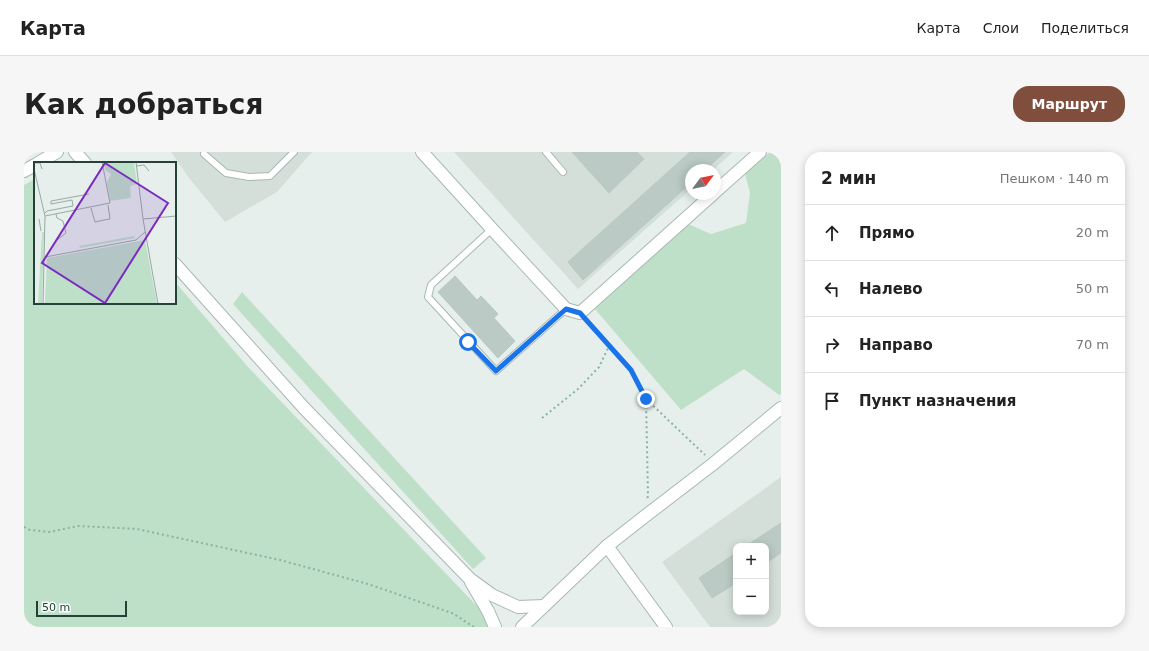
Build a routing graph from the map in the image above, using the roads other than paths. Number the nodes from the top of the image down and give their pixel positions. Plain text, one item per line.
1 (57, 152) edge
2 (75, 152) edge
3 (294, 152) edge
4 (422, 152) edge
5 (546, 152) edge
6 (760, 152) edge
7 (204, 154) dead end
8 (40, 162) edge
9 (84, 162) edge
10 (34, 165) edge
11 (24, 171) edge
12 (563, 172) dead end
13 (721, 187) edge
14 (706, 200) edge
15 (492, 229) junction
16 (176, 265) edge
17 (566, 309) junction
18 (781, 408) edge
19 (607, 546) junction
20 (470, 579) junction
21 (544, 606) junction
22 (494, 627) edge
23 (522, 627) edge
24 (666, 627) edge

1 - 8 street
2 - 9 street
3 - 7 lane
4 - 15 street
5 - 12 lane
6 - 13 street
10 - 11 street
14 - 17 street
15 - 17 street
15 - 17 lane
16 - 20 street
18 - 19 street
19 - 21 street
19 - 24 street
20 - 21 street
20 - 22 street
21 - 23 street

